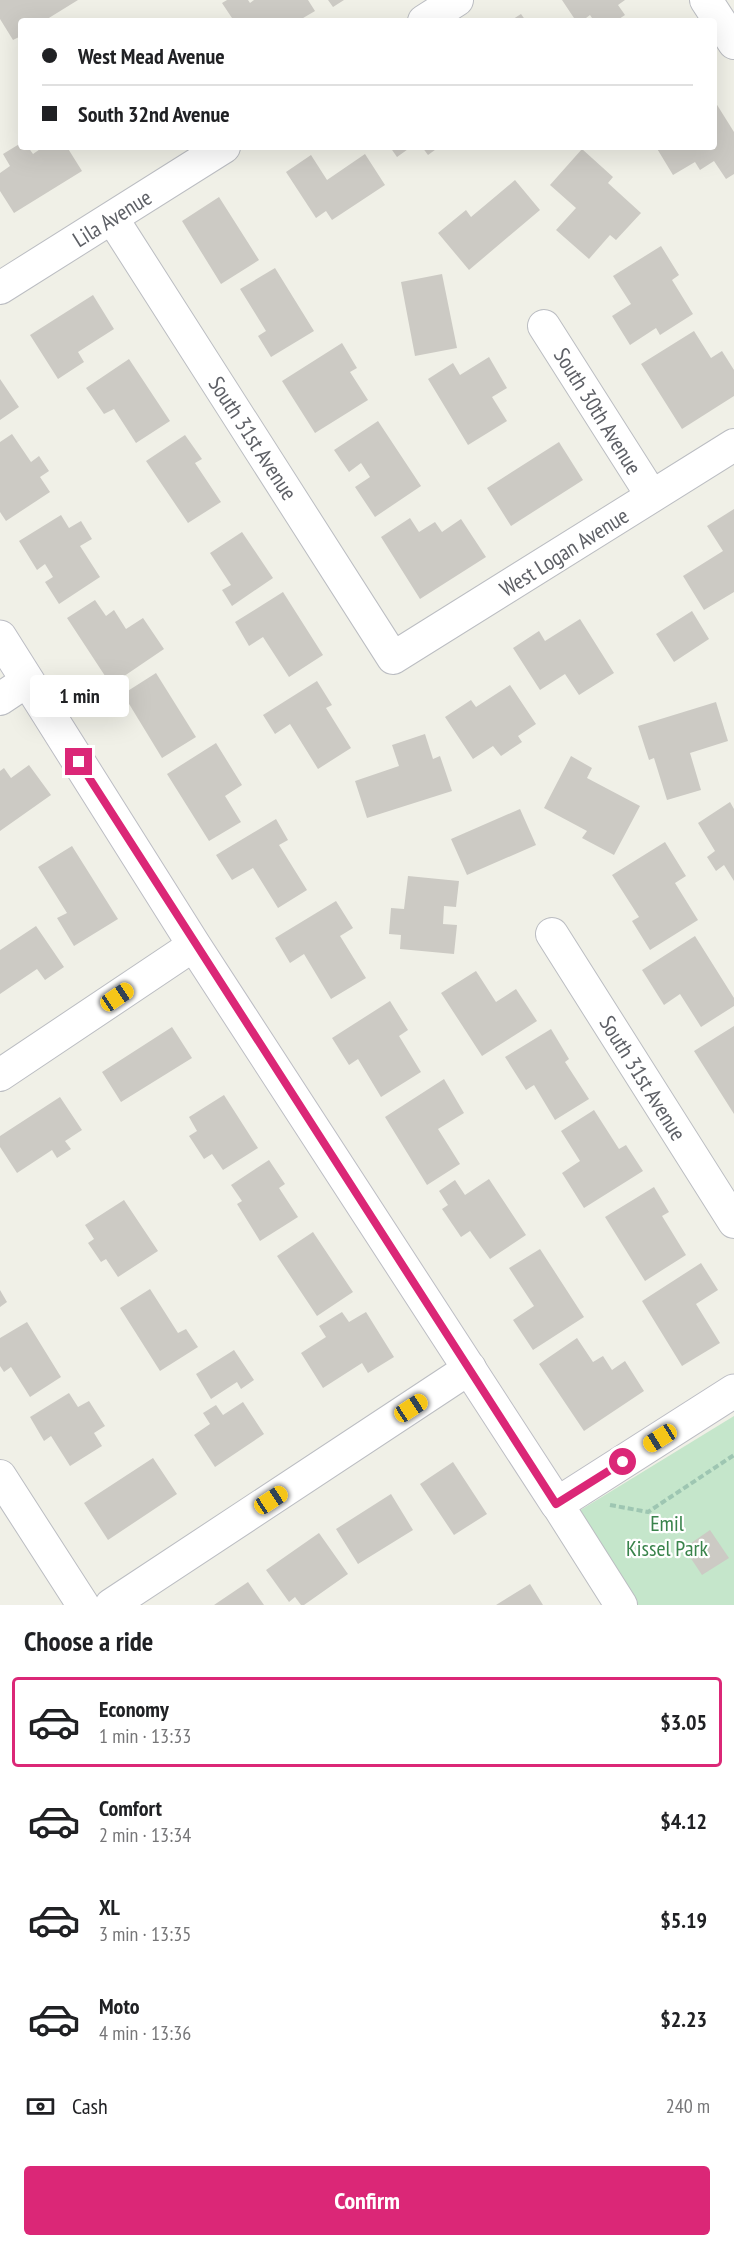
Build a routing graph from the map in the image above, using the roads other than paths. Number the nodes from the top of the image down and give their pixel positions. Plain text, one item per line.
1 (457, 0) edge
2 (706, 0) edge
3 (429, 18) edge
4 (734, 43) edge
5 (219, 150) edge
6 (112, 218) junction
7 (0, 288) edge
8 (544, 326) dead end
9 (734, 445) edge
10 (652, 496) junction
11 (0, 637) edge
12 (393, 658) joint
13 (27, 681) junction
14 (0, 699) edge
15 (552, 934) dead end
16 (194, 945) junction
17 (0, 1075) edge
18 (734, 1222) edge
19 (470, 1368) junction
20 (734, 1391) edge
21 (0, 1476) edge
22 (562, 1501) junction
23 (83, 1605) edge
24 (111, 1605) edge
25 (621, 1605) edge

1 - 3 street
2 - 4 street
5 - 6 street, Lila Avenue
6 - 7 street, Lila Avenue
6 - 12 street, South 31st Avenue
8 - 10 street, South 30th Avenue
9 - 10 street, West Logan Avenue
10 - 12 street, West Logan Avenue
11 - 13 street
13 - 14 street
13 - 16 street
15 - 18 street, South 31st Avenue
16 - 17 street
16 - 19 street
19 - 22 street
19 - 24 street
20 - 22 street
21 - 23 street
22 - 25 street

